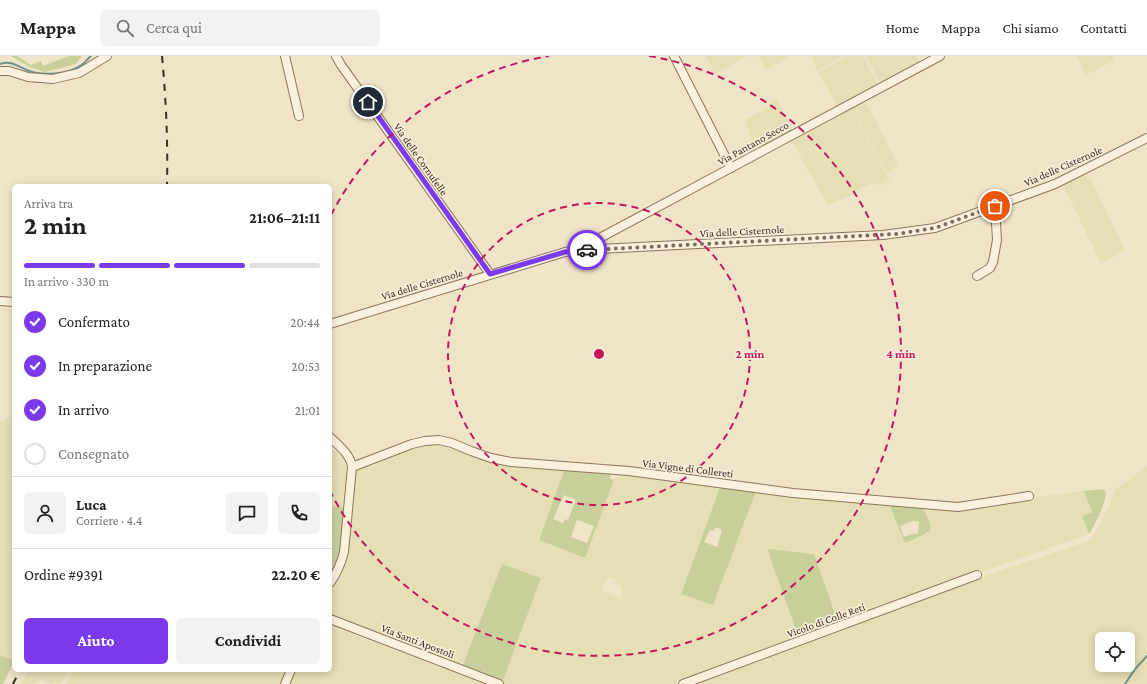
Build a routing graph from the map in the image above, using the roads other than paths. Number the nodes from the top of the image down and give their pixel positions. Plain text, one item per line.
1 (107, 56) edge
2 (285, 56) edge
3 (336, 56) edge
4 (674, 56) edge
5 (940, 56) edge
6 (0, 71) edge
7 (299, 116) dead end
8 (1147, 138) edge
9 (731, 168) junction
10 (995, 206) junction
11 (578, 250) junction
12 (490, 274) junction
13 (976, 276) dead end
14 (0, 300) edge
15 (12, 302) edge
16 (332, 323) edge
17 (332, 439) edge
18 (352, 466) junction
19 (1029, 496) dead end
20 (977, 575) dead end
21 (332, 580) edge
22 (332, 620) edge
23 (290, 672) edge
24 (285, 684) edge
25 (498, 684) edge
26 (683, 684) edge

1 - 6 street
2 - 7 street
3 - 12 street, Via delle Cornufelle
4 - 9 street
5 - 9 street, Via Pantano Secco
8 - 10 street, Via delle Cisternole
9 - 11 street, Via Pantano Secco
10 - 11 street, Via delle Cisternole
10 - 13 street
11 - 12 street, Via delle Cisternole
12 - 16 street, Via delle Cisternole
14 - 15 street
17 - 18 street
18 - 19 street, Via Vigne di Collereti
18 - 21 street
20 - 26 street, Vicolo di Colle Reti
22 - 25 street, Via Santi Apostoli
23 - 24 street

